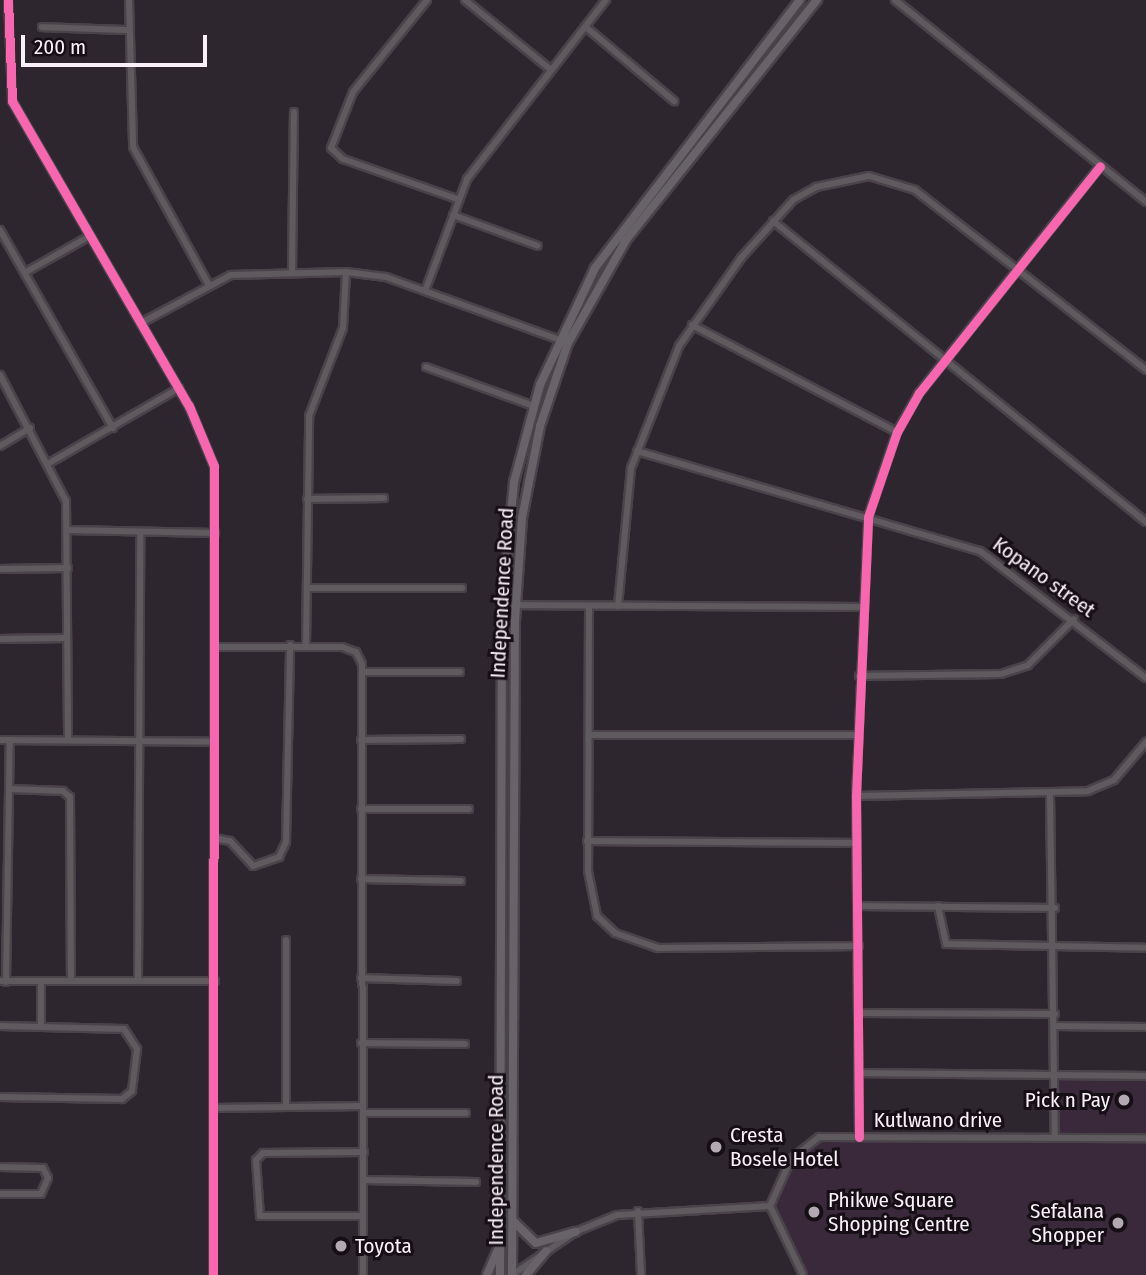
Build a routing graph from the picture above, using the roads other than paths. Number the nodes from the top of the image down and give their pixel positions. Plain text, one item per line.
1 (8, 0) edge
2 (129, 0) edge
3 (427, 0) edge
4 (465, 0) edge
5 (606, 0) edge
6 (800, 0) edge
7 (816, 0) edge
8 (895, 0) edge
9 (42, 27) dead end
10 (587, 28) junction
11 (129, 30) junction
12 (551, 70) junction
13 (674, 101) dead end
14 (294, 112) dead end
15 (1100, 166) junction
16 (457, 199) junction
17 (1146, 202) edge
18 (453, 215) junction
19 (773, 221) junction
20 (0, 230) edge
21 (90, 236) junction
22 (538, 246) dead end
23 (1018, 267) junction
24 (26, 272) junction
25 (292, 272) junction
26 (346, 272) junction
27 (209, 285) junction
28 (425, 291) junction
29 (141, 323) junction
30 (692, 325) junction
31 (558, 339) junction
32 (569, 343) junction
33 (944, 358) junction
34 (426, 367) dead end
35 (1146, 370) edge
36 (0, 375) edge
37 (179, 388) junction
38 (534, 406) junction
39 (30, 428) junction
40 (113, 428) junction
41 (897, 432) junction
42 (0, 446) edge
43 (637, 450) junction
44 (51, 462) junction
45 (307, 499) junction
46 (384, 499) dead end
47 (868, 517) junction
48 (1146, 522) edge
49 (67, 530) junction
50 (140, 532) junction
51 (215, 533) junction
52 (0, 569) edge
53 (68, 569) junction
54 (306, 588) junction
55 (463, 588) dead end
56 (502, 605) junction
57 (516, 605) junction
58 (589, 606) junction
59 (618, 606) junction
60 (860, 607) junction
61 (1074, 619) junction
62 (67, 638) junction
63 (0, 639) edge
64 (290, 645) junction
65 (306, 645) junction
66 (214, 647) junction
67 (460, 671) dead end
68 (362, 672) junction
69 (859, 676) junction
70 (1146, 678) edge
71 (591, 735) junction
72 (858, 735) junction
73 (461, 739) dead end
74 (0, 740) edge
75 (10, 740) junction
76 (68, 740) junction
77 (361, 740) junction
78 (140, 741) junction
79 (214, 742) junction
80 (1146, 742) edge
81 (10, 789) junction
82 (1050, 795) junction
83 (856, 796) junction
84 (361, 809) junction
85 (469, 809) dead end
86 (214, 838) junction
87 (587, 841) junction
88 (857, 843) junction
89 (361, 879) junction
90 (461, 881) dead end
91 (857, 906) junction
92 (938, 906) junction
93 (1055, 908) junction
94 (286, 940) dead end
95 (859, 946) junction
96 (1055, 948) junction
97 (1146, 948) edge
98 (361, 978) junction
99 (3, 981) edge
100 (41, 981) junction
101 (71, 981) junction
102 (138, 981) junction
103 (215, 981) junction
104 (457, 981) dead end
105 (859, 1013) junction
106 (1055, 1014) junction
107 (41, 1024) junction
108 (0, 1026) edge
109 (1055, 1026) junction
110 (1146, 1027) edge
111 (360, 1043) junction
112 (465, 1044) dead end
113 (859, 1073) junction
114 (1055, 1076) junction
115 (1146, 1076) edge
116 (0, 1097) edge
117 (286, 1106) junction
118 (215, 1108) junction
119 (362, 1110) junction
120 (466, 1113) dead end
121 (859, 1137) junction
122 (1055, 1138) junction
123 (1146, 1138) edge
124 (365, 1152) junction
125 (0, 1167) edge
126 (364, 1180) junction
127 (476, 1182) dead end
128 (0, 1194) edge
129 (770, 1206) junction
130 (638, 1210) junction
131 (363, 1216) junction
132 (513, 1220) junction
133 (575, 1232) junction
134 (500, 1241) junction
135 (546, 1251) junction
136 (213, 1275) edge
137 (363, 1275) edge
138 (487, 1275) edge
139 (500, 1275) edge
140 (512, 1275) edge
141 (526, 1275) edge
142 (640, 1275) edge
143 (803, 1275) edge

1 - 21 street
2 - 11 street
3 - 16 street
4 - 12 street
5 - 10 street
6 - 31 main road, Independence Road
7 - 32 main road, Independence Road
8 - 15 street
9 - 11 street
10 - 12 street
10 - 13 street
11 - 27 street
12 - 16 street
14 - 25 street
15 - 17 street
15 - 23 street
16 - 18 street
18 - 22 street
18 - 28 street
19 - 23 street
19 - 30 street
19 - 33 street
20 - 24 street
21 - 24 street
21 - 29 street
23 - 33 street
23 - 35 street
24 - 40 street
25 - 26 street
25 - 27 street
26 - 28 street
26 - 45 street
27 - 29 street
28 - 31 street
29 - 37 street
30 - 41 street
30 - 43 street
31 - 32 street
31 - 38 main road, Independence Road
32 - 57 main road, Independence Road
33 - 41 street
33 - 48 street
34 - 38 street
36 - 39 street
37 - 40 street
37 - 51 street
38 - 56 main road, Independence Road
39 - 42 street
39 - 44 street
40 - 44 street
41 - 47 street
43 - 47 street, Kopano street
43 - 59 street
44 - 49 street
45 - 46 street
45 - 54 street
47 - 60 street
47 - 61 street, Kopano street
49 - 50 street
49 - 53 street
50 - 51 street
50 - 78 street
51 - 66 street
52 - 53 street
53 - 62 street
54 - 55 street
54 - 65 street
56 - 57 street
56 - 134 main road, Independence Road
57 - 58 street
57 - 132 main road, Independence Road
58 - 59 street
58 - 71 street
59 - 60 street
60 - 69 street
61 - 69 street
61 - 70 street, Kopano street
62 - 63 street
62 - 76 street
64 - 65 street
64 - 66 street
64 - 86 street
65 - 68 street
66 - 79 street
67 - 68 street
68 - 77 street
69 - 72 street
71 - 72 street
71 - 87 street
72 - 83 street
73 - 77 street
74 - 75 street
75 - 76 street
75 - 81 street
76 - 78 street
77 - 84 street
78 - 79 street
78 - 102 street
79 - 86 street
80 - 82 street
81 - 99 street
81 - 101 street
82 - 83 street
82 - 93 street
83 - 88 street
84 - 85 street
84 - 89 street
86 - 103 street
87 - 88 street
87 - 95 street
88 - 91 street
89 - 90 street
89 - 98 street
91 - 92 street
91 - 95 street
92 - 93 street
92 - 96 street
93 - 96 street
94 - 117 street
95 - 105 street
96 - 97 street
96 - 106 street
98 - 104 street
98 - 111 street
99 - 100 street
100 - 101 street
100 - 107 street
101 - 102 street
102 - 103 street
103 - 118 street
105 - 106 street
105 - 113 street
106 - 109 street
107 - 108 street
107 - 116 street
109 - 110 street
109 - 114 street
111 - 112 street
111 - 119 street
113 - 114 street
113 - 121 street
114 - 115 street
114 - 122 street
117 - 118 street
117 - 119 street
118 - 136 street
119 - 120 street
119 - 124 street
121 - 122 street, Kutlwano drive
121 - 129 street, Kutlwano drive
122 - 123 street, Kutlwano drive
124 - 126 street
124 - 131 street
125 - 128 street
126 - 127 street
126 - 131 street
129 - 130 street
129 - 143 street
130 - 133 street
130 - 142 street
131 - 137 street
132 - 133 main road
132 - 140 main road, Independence Road
133 - 135 street
134 - 138 main road
134 - 139 main road, Independence Road
135 - 140 street
135 - 141 main road

